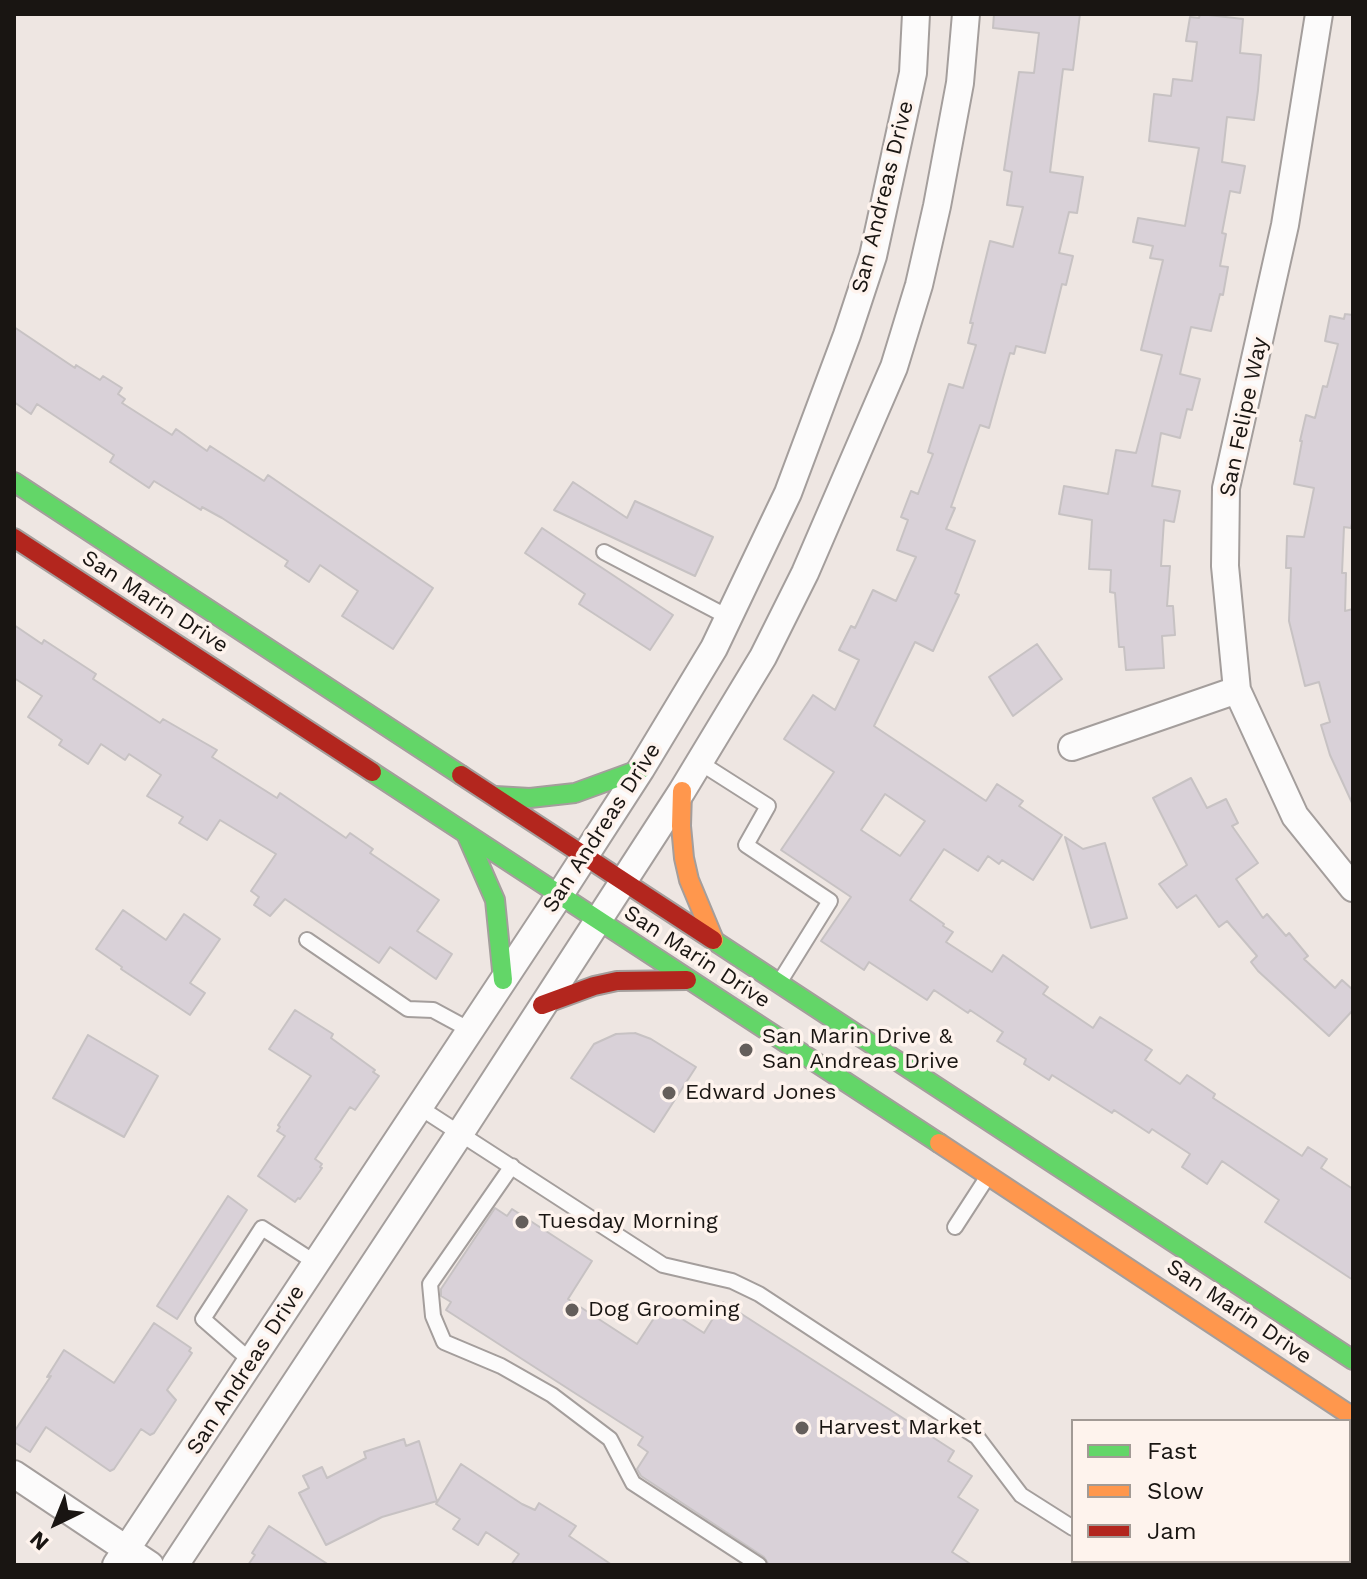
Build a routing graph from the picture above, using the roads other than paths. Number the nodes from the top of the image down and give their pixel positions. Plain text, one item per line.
1 (916, 14) edge
2 (966, 14) edge
3 (1319, 14) edge
4 (14, 482) edge
5 (14, 538) edge
6 (604, 552) dead end
7 (728, 617) junction
8 (1237, 690) junction
9 (1072, 747) dead end
10 (699, 762) junction
11 (641, 769) junction
12 (682, 791) junction
13 (495, 796) junction
14 (467, 836) junction
15 (585, 855) junction
16 (624, 880) junction
17 (1353, 888) edge
18 (559, 896) junction
19 (597, 921) junction
20 (307, 940) dead end
21 (714, 940) junction
22 (503, 980) junction
23 (688, 980) junction
24 (779, 983) junction
25 (542, 1005) junction
26 (470, 1030) junction
27 (419, 1107) junction
28 (461, 1132) junction
29 (512, 1166) junction
30 (989, 1175) junction
31 (955, 1227) dead end
32 (316, 1263) junction
33 (1353, 1360) edge
34 (251, 1361) junction
35 (1353, 1417) edge
36 (14, 1474) edge
37 (1071, 1527) edge
38 (135, 1561) edge
39 (175, 1565) edge
40 (759, 1565) edge

1 - 7 street, San Andreas Drive
2 - 10 street, San Andreas Drive
3 - 8 street, San Felipe Way
4 - 13 main road, San Marin Drive
5 - 14 main road, San Marin Drive
6 - 7 lane
7 - 11 street, San Andreas Drive
8 - 9 street
8 - 17 street, San Felipe Way
10 - 12 street, San Andreas Drive
10 - 24 lane
11 - 13 main road
11 - 15 street, San Andreas Drive
12 - 16 street, San Andreas Drive
12 - 21 main road
13 - 15 main road, San Marin Drive
14 - 18 main road, San Marin Drive
14 - 22 main road
15 - 16 main road, San Marin Drive
15 - 18 street, San Andreas Drive
16 - 19 street, San Andreas Drive
16 - 21 main road, San Marin Drive
18 - 19 main road, San Marin Drive
18 - 22 street, San Andreas Drive
19 - 23 main road, San Marin Drive
19 - 25 street, San Andreas Drive
20 - 26 lane
21 - 24 main road, San Marin Drive
22 - 26 street, San Andreas Drive
23 - 25 main road
23 - 30 main road, San Marin Drive
24 - 33 main road, San Marin Drive
25 - 28 street, San Andreas Drive
26 - 27 street, San Andreas Drive
27 - 28 lane
27 - 32 street, San Andreas Drive
28 - 29 lane
28 - 39 street, San Andreas Drive
29 - 37 lane
29 - 40 lane
30 - 31 lane
30 - 35 main road, San Marin Drive
32 - 34 street, San Andreas Drive
32 - 34 lane
34 - 38 street, San Andreas Drive
36 - 38 street

